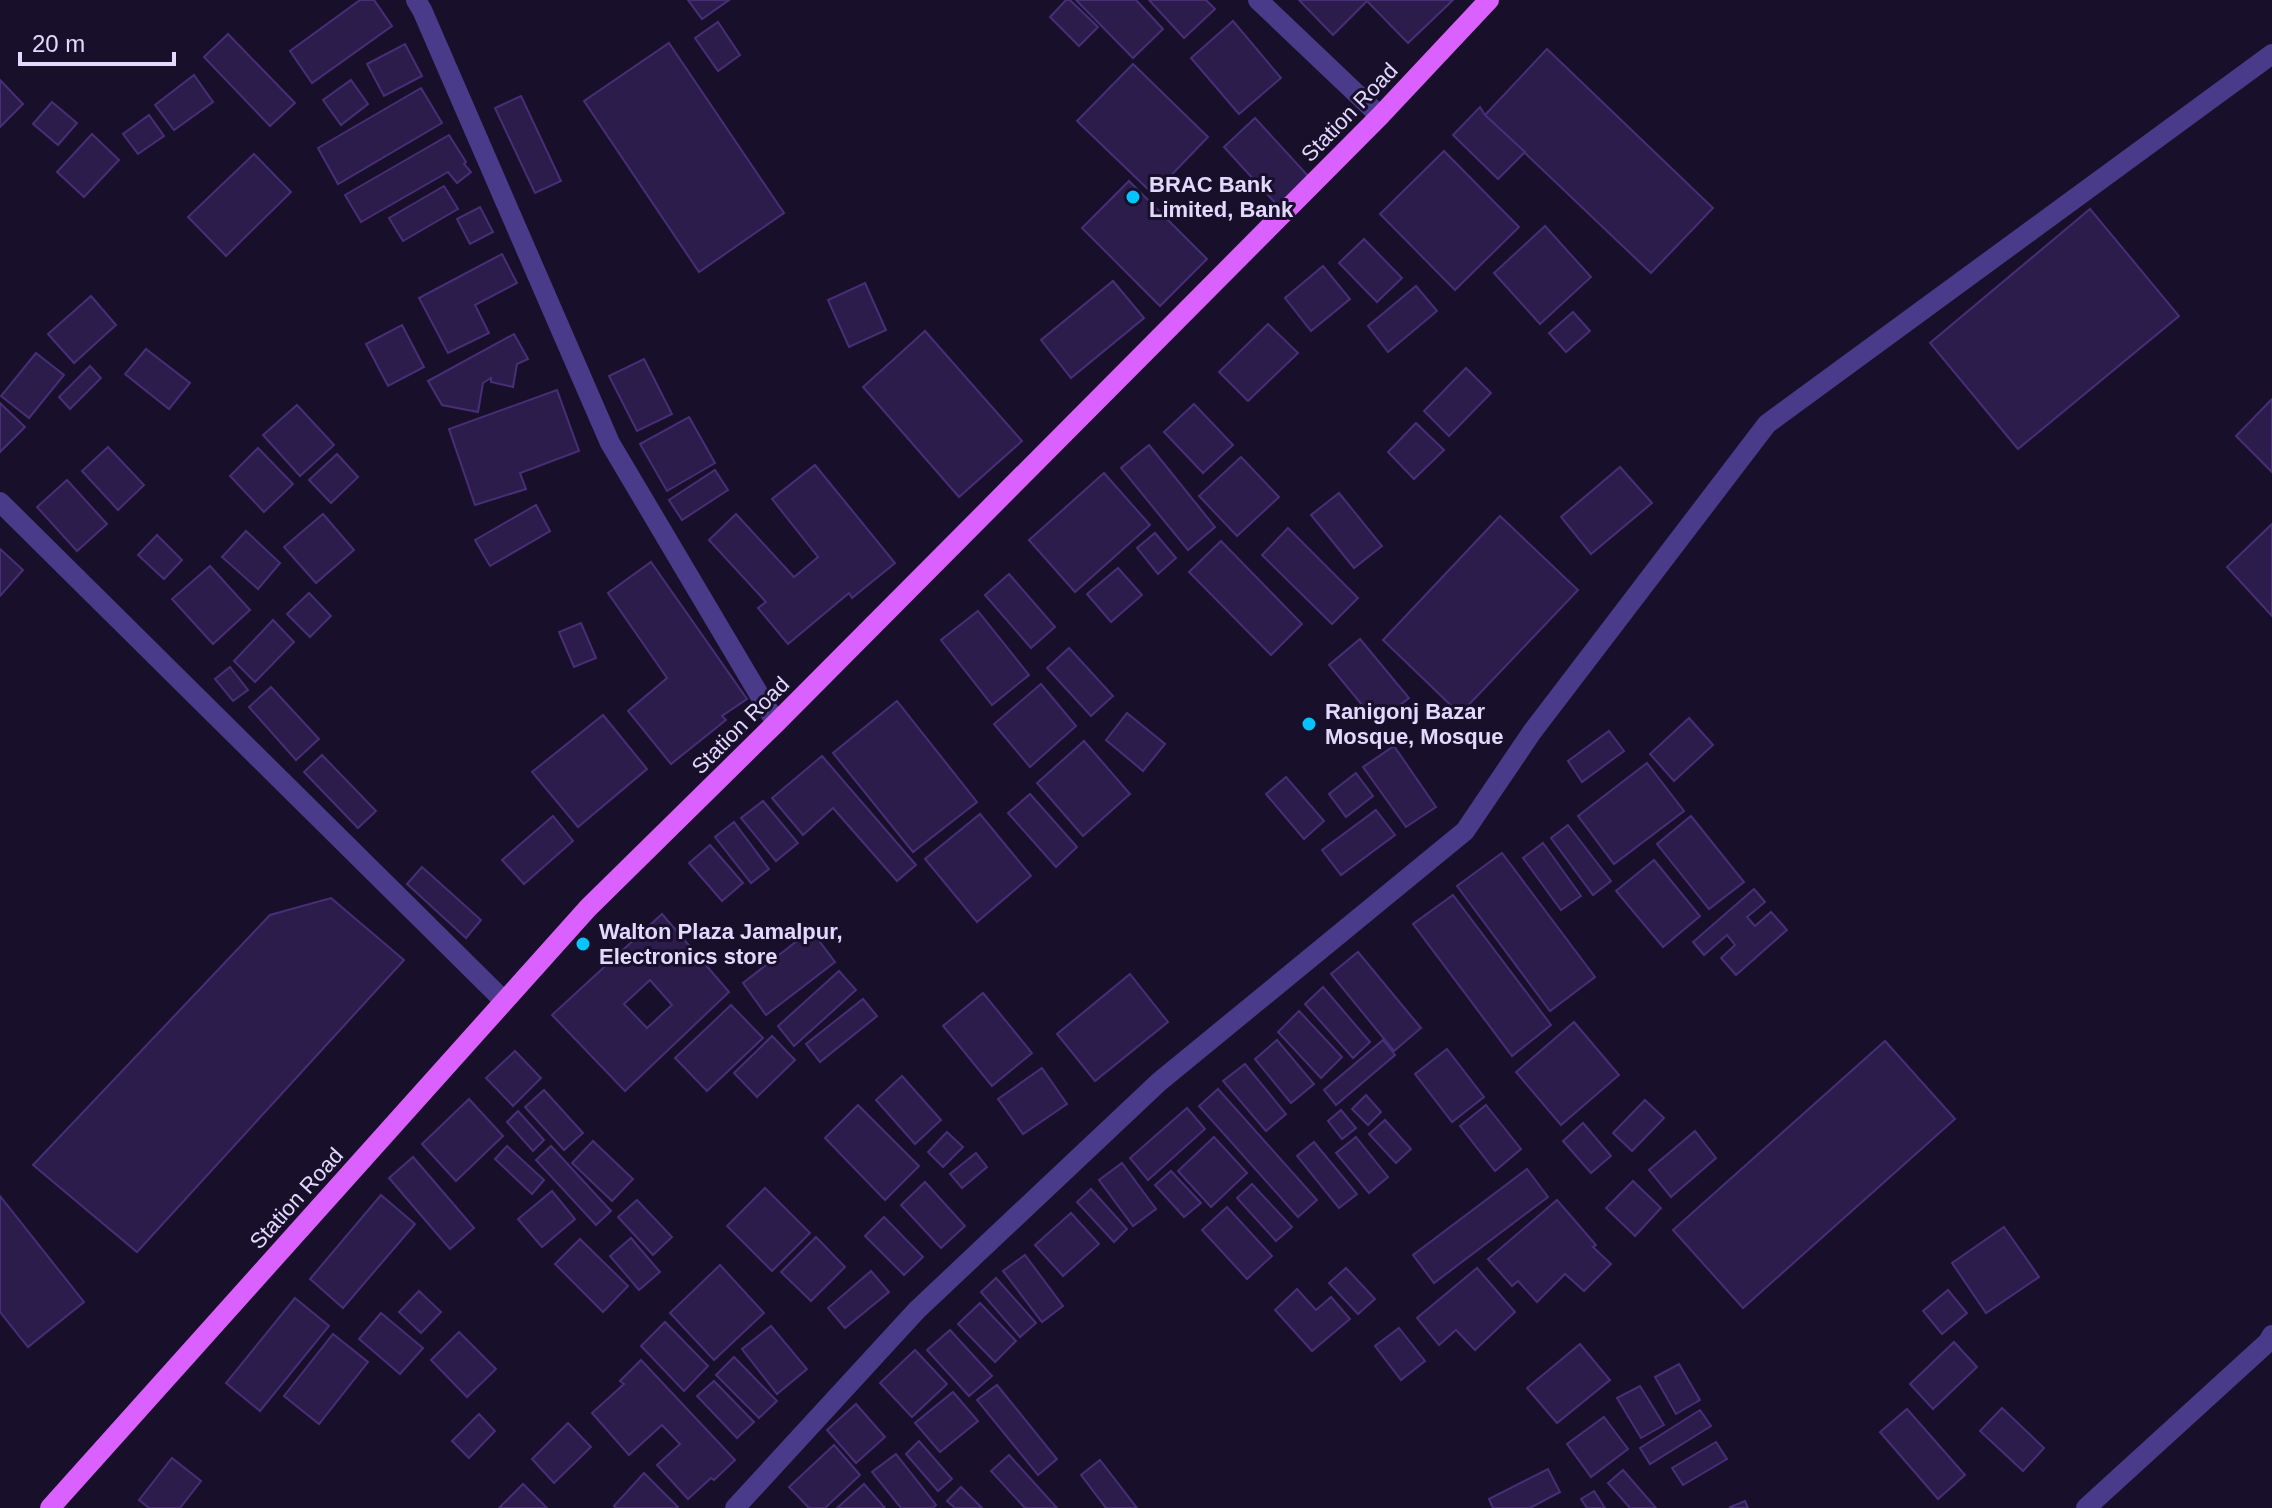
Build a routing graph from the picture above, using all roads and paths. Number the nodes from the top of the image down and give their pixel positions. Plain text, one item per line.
1 (416, 0) edge
2 (1258, 0) edge
3 (1489, 0) edge
4 (2272, 54) edge
5 (1380, 116) junction
6 (0, 502) edge
7 (776, 723) junction
8 (504, 1001) junction
9 (2272, 1335) edge
10 (50, 1508) edge
11 (735, 1508) edge
12 (2086, 1508) edge

1 - 7 street
2 - 5 street
3 - 5 main road, Station Road
4 - 11 street
5 - 7 main road, Station Road
6 - 8 street
7 - 8 main road, Station Road
8 - 10 main road, Station Road
9 - 12 street

